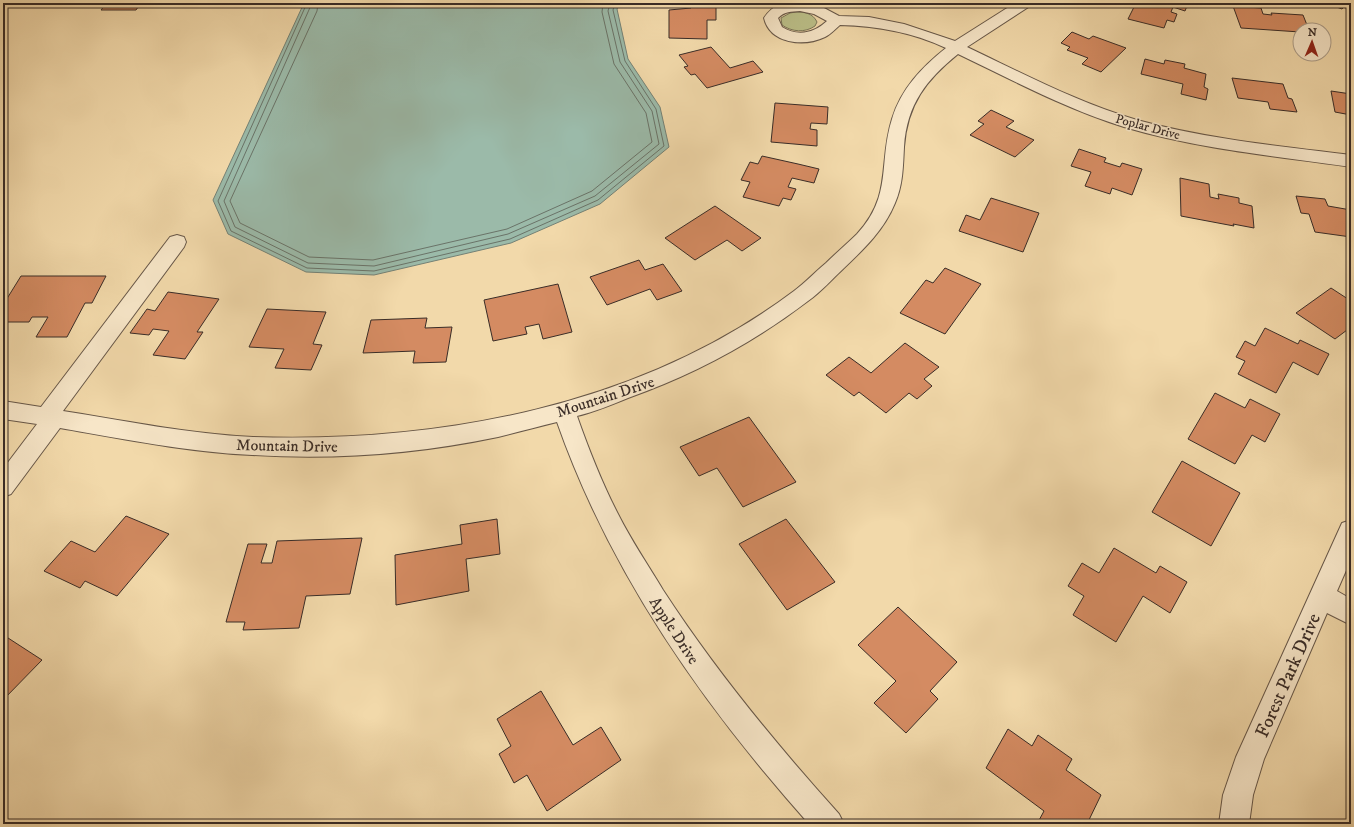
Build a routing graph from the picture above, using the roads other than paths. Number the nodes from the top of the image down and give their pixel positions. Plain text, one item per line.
1 (1025, 3) edge
2 (836, 20) dead end
3 (957, 48) junction
4 (1351, 161) edge
5 (177, 242) dead end
6 (3, 410) edge
7 (564, 411) junction
8 (51, 417) junction
9 (3, 487) edge
10 (1351, 531) edge
11 (1322, 596) junction
12 (1351, 613) edge
13 (829, 824) edge
14 (1234, 824) edge

1 - 3 street, Mountain Drive
2 - 3 street, Poplar Drive
3 - 4 street, Poplar Drive
3 - 7 street, Mountain Drive
5 - 8 street
6 - 8 street, Mountain Drive
7 - 8 street, Mountain Drive
7 - 13 street, Apple Drive
8 - 9 street
10 - 11 street, Forest Park Drive
11 - 12 street
11 - 14 street, Forest Park Drive

